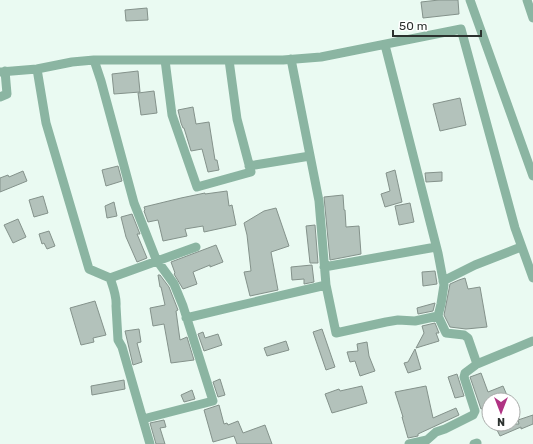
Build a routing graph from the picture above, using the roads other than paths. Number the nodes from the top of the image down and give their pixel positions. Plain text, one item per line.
1 (470, 0) edge
2 (527, 0) edge
3 (533, 18) edge
4 (385, 45) junction
5 (290, 59) junction
6 (94, 60) junction
7 (165, 60) junction
8 (229, 60) junction
9 (38, 69) junction
10 (3, 72) edge
11 (0, 96) edge
12 (310, 156) junction
13 (249, 166) junction
14 (533, 176) edge
15 (196, 247) dead end
16 (436, 247) junction
17 (522, 247) junction
18 (157, 261) junction
19 (324, 267) junction
20 (110, 278) junction
21 (533, 278) edge
22 (443, 281) junction
23 (326, 285) junction
24 (438, 316) junction
25 (186, 318) junction
26 (533, 341) edge
27 (476, 364) junction
28 (143, 419) junction
29 (428, 442) edge
30 (150, 444) edge
31 (409, 444) edge

1 - 14 street
2 - 3 street
4 - 5 street
4 - 16 street
4 - 17 street
5 - 8 street
5 - 12 street
6 - 7 street
6 - 9 street
6 - 18 street
7 - 8 street
7 - 13 street
8 - 13 street
9 - 10 street
9 - 20 street
10 - 11 street
12 - 13 street
12 - 19 street
15 - 18 street
16 - 19 street
16 - 22 street
17 - 21 street
17 - 22 street
18 - 20 street
18 - 25 street
19 - 23 street
20 - 28 street
22 - 24 street
23 - 24 street
23 - 25 street
24 - 27 street
25 - 28 street
26 - 27 street
27 - 29 street
28 - 30 street
29 - 31 street

